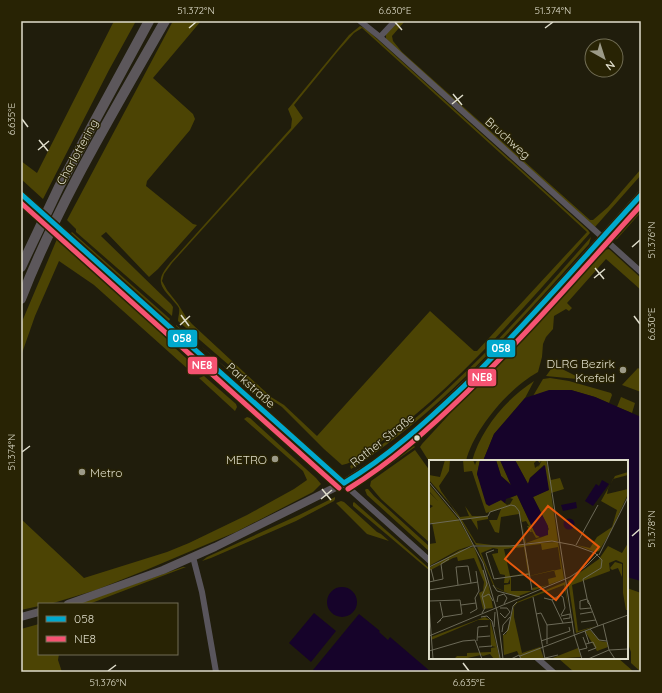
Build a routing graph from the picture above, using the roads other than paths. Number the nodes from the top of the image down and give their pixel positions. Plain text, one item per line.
1 (149, 21) edge
2 (165, 21) edge
3 (360, 21) edge
4 (395, 21) edge
5 (380, 37) junction
6 (21, 194) edge
7 (641, 195) edge
8 (601, 238) junction
9 (21, 267) edge
10 (641, 272) edge
11 (21, 299) edge
12 (344, 483) junction
13 (193, 557) junction
14 (429, 560) edge
15 (71, 603) edge
16 (38, 612) edge
17 (21, 617) edge
18 (538, 659) edge
19 (216, 672) edge
20 (553, 672) edge

1 - 9 highway, Charlottering
2 - 11 highway, Charlottering
3 - 5 street, Bruchweg
4 - 5 street
5 - 8 street, Bruchweg
6 - 12 street, Parkstraße
7 - 8 main road, Rather Straße
8 - 10 street, Bruchweg
8 - 12 main road, Rather Straße
12 - 13 main road, Rather Straße
12 - 14 street, Parkstraße
13 - 15 main road, Rather Straße
13 - 19 street
16 - 17 main road
18 - 20 street

